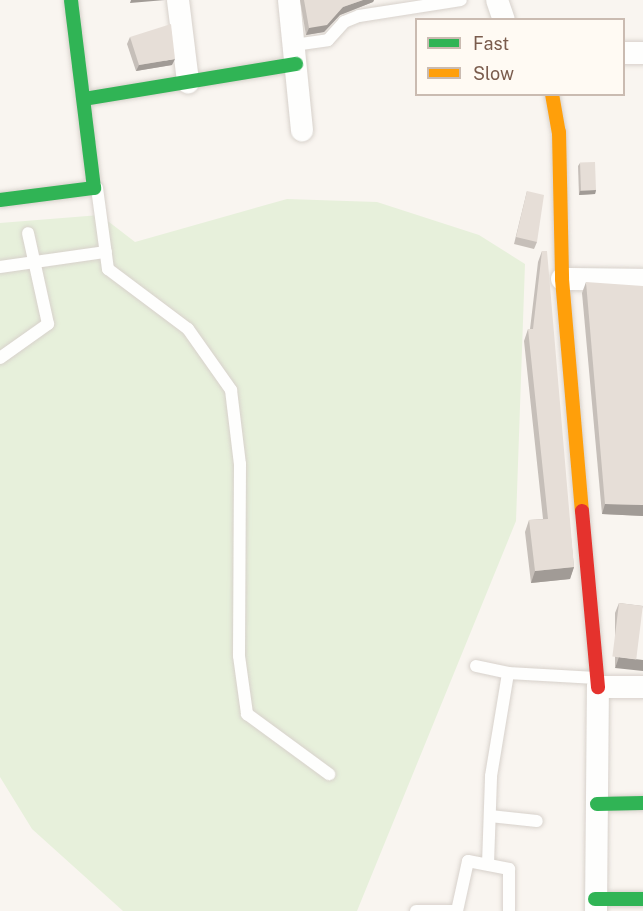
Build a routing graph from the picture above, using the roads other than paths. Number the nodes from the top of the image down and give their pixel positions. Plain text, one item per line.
1 (72, 0) edge
2 (178, 0) edge
3 (289, 0) edge
4 (461, 0) edge
5 (496, 0) edge
6 (503, 18) edge
7 (625, 53) edge
8 (643, 53) edge
9 (295, 55) junction
10 (188, 82) junction
11 (552, 96) edge
12 (84, 99) junction
13 (302, 130) dead end
14 (96, 181) junction
15 (0, 200) edge
16 (28, 233) dead end
17 (106, 252) junction
18 (37, 262) junction
19 (0, 267) edge
20 (562, 279) junction
21 (643, 280) edge
22 (0, 358) edge
23 (476, 666) dead end
24 (508, 673) junction
25 (598, 683) junction
26 (643, 687) edge
27 (329, 774) dead end
28 (643, 803) edge
29 (597, 804) junction
30 (490, 816) junction
31 (537, 821) dead end
32 (488, 864) junction
33 (643, 899) edge
34 (596, 905) edge
35 (416, 911) edge
36 (509, 911) edge

1 - 12 street
2 - 10 street
3 - 9 street
4 - 9 lane
5 - 6 street
7 - 8 street
9 - 10 street
9 - 13 street
10 - 12 street
11 - 20 street
12 - 14 street
14 - 15 street
14 - 17 lane
16 - 18 lane
17 - 18 lane
17 - 27 lane
18 - 19 lane
18 - 22 lane
20 - 21 street
20 - 25 street
23 - 24 lane
24 - 25 lane
24 - 30 lane
25 - 26 street
25 - 29 street
28 - 29 street
29 - 34 street
30 - 31 lane
30 - 32 lane
32 - 35 lane
32 - 36 lane
33 - 34 street

